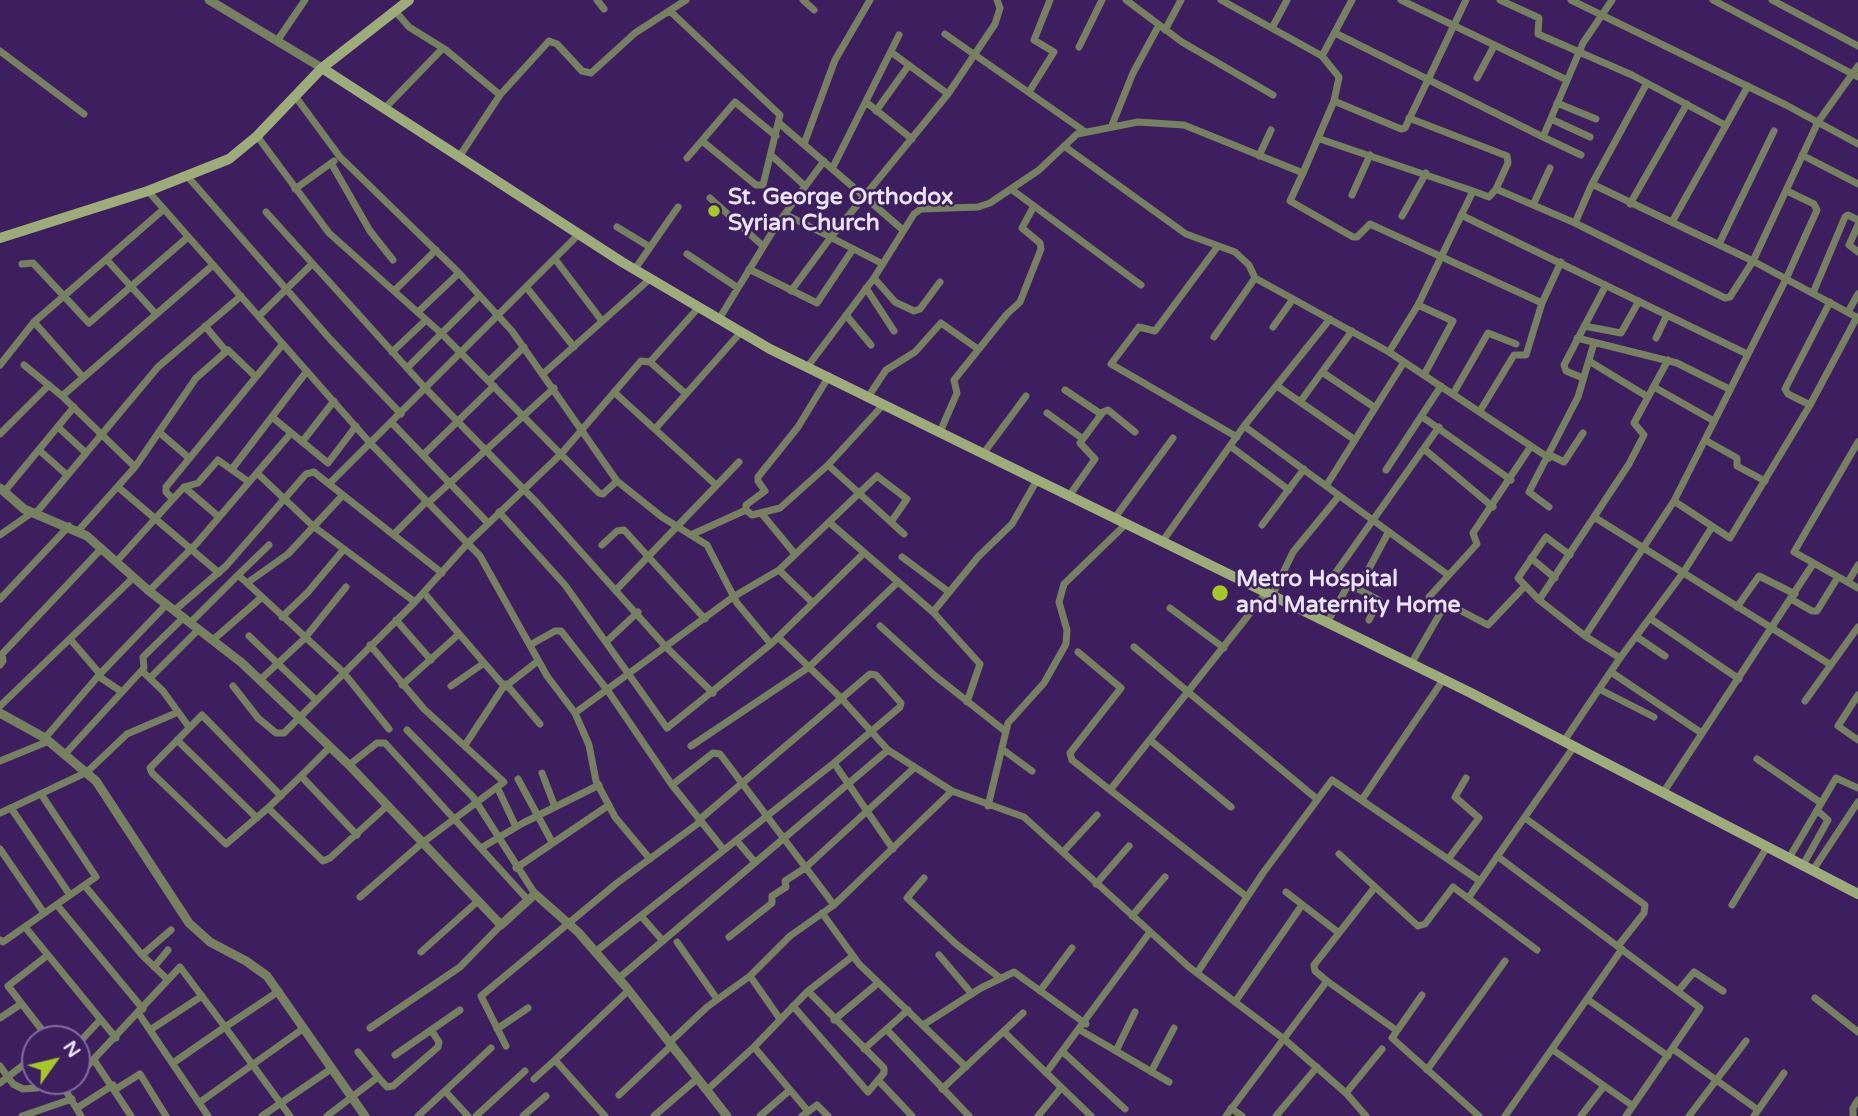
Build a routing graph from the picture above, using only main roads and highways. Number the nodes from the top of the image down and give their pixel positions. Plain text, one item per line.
1 (404, 1) edge
2 (322, 68) junction
3 (0, 238) edge
4 (1858, 894) edge

1 - 2 main road
2 - 3 main road
2 - 4 main road

